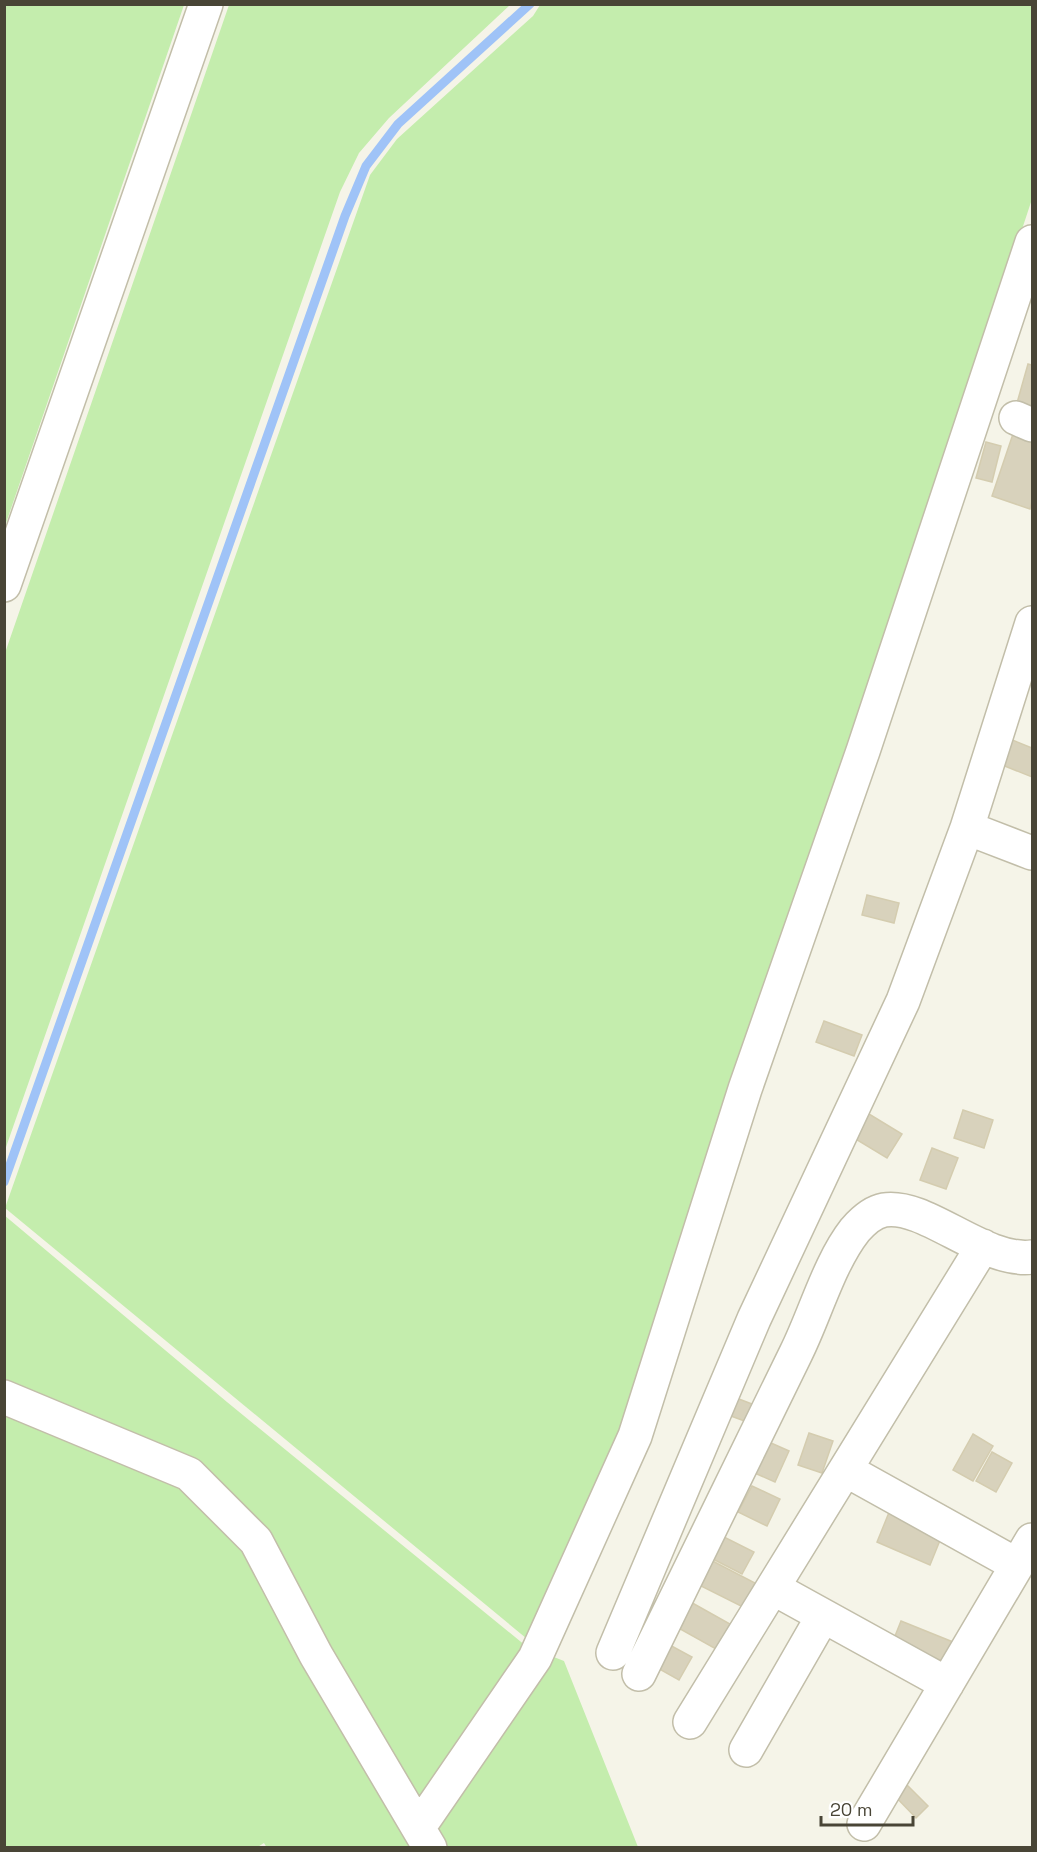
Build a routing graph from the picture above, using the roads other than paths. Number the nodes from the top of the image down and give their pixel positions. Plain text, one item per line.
1 (206, 4) edge
2 (1031, 251) edge
3 (4, 585) edge
4 (1032, 624) edge
5 (967, 828) junction
6 (1032, 853) edge
7 (983, 1246) junction
8 (1032, 1257) edge
9 (4, 1397) edge
10 (846, 1470) junction
11 (1028, 1547) edge
12 (773, 1588) junction
13 (823, 1616) junction
14 (613, 1653) dead end
15 (639, 1674) dead end
16 (947, 1684) junction
17 (690, 1722) dead end
18 (746, 1750) dead end
19 (864, 1824) dead end
20 (425, 1837) edge

1 - 3 street
2 - 20 street
4 - 5 street
5 - 6 street
5 - 14 street
7 - 8 street
7 - 10 street
7 - 15 street
9 - 20 street
10 - 11 street
10 - 12 street
11 - 16 street
12 - 13 street
12 - 17 street
13 - 16 street
13 - 18 street
16 - 19 street

